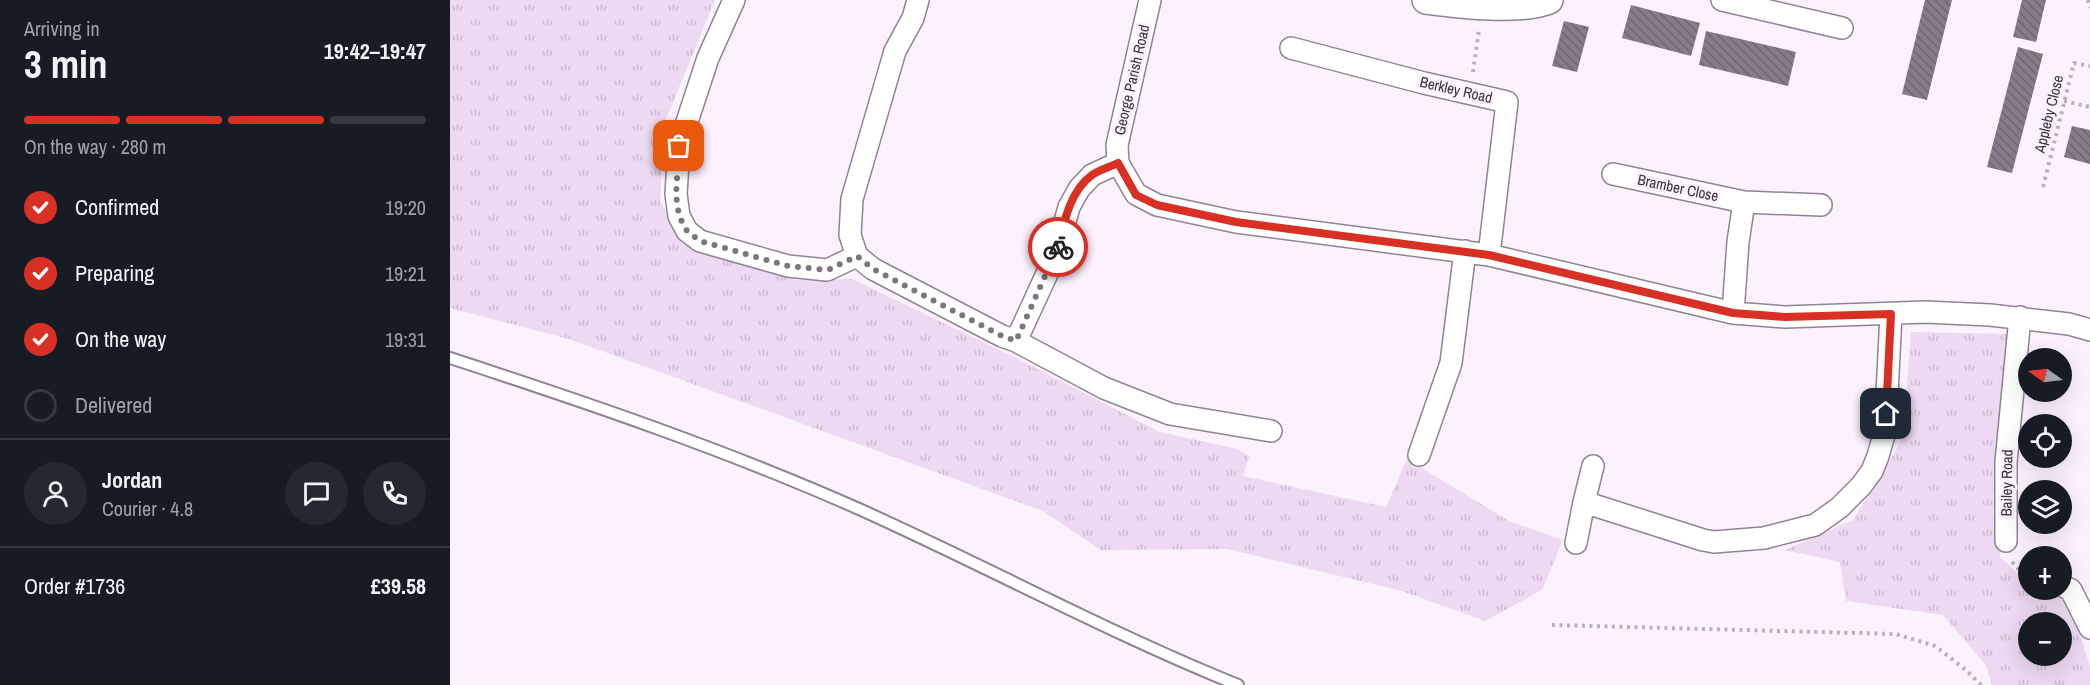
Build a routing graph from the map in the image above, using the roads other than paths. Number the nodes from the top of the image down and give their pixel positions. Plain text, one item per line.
1 (734, 0) edge
2 (918, 0) edge
3 (1150, 0) edge
4 (1426, 0) edge
5 (1549, 0) edge
6 (1722, 0) edge
7 (1842, 28) dead end
8 (1291, 48) dead end
9 (1118, 163) junction
10 (1613, 174) dead end
11 (1743, 202) junction
12 (1821, 205) dead end
13 (1465, 251) junction
14 (1489, 255) junction
15 (857, 256) junction
16 (1733, 313) junction
17 (1891, 314) junction
18 (2020, 318) junction
19 (2090, 330) edge
20 (1016, 341) junction
21 (450, 358) edge
22 (1271, 431) dead end
23 (1419, 455) dead end
24 (1593, 466) dead end
25 (1584, 502) junction
26 (2006, 541) dead end
27 (1576, 543) dead end
28 (2072, 592) edge
29 (2090, 628) edge
30 (1238, 685) edge

1 - 15 street
2 - 15 street
3 - 9 street, George Parish Road
4 - 5 street
6 - 7 street
8 - 14 street, Berkley Road
9 - 13 street
9 - 20 street
10 - 11 street, Bramber Close
11 - 12 street, Bramber Close
11 - 16 street
13 - 14 street
13 - 23 street
14 - 16 street
15 - 20 street
16 - 17 street
17 - 18 street
17 - 25 street
18 - 19 street
18 - 26 street, Bailey Road
20 - 22 street
21 - 30 lane
24 - 25 street
25 - 27 street
28 - 29 street

